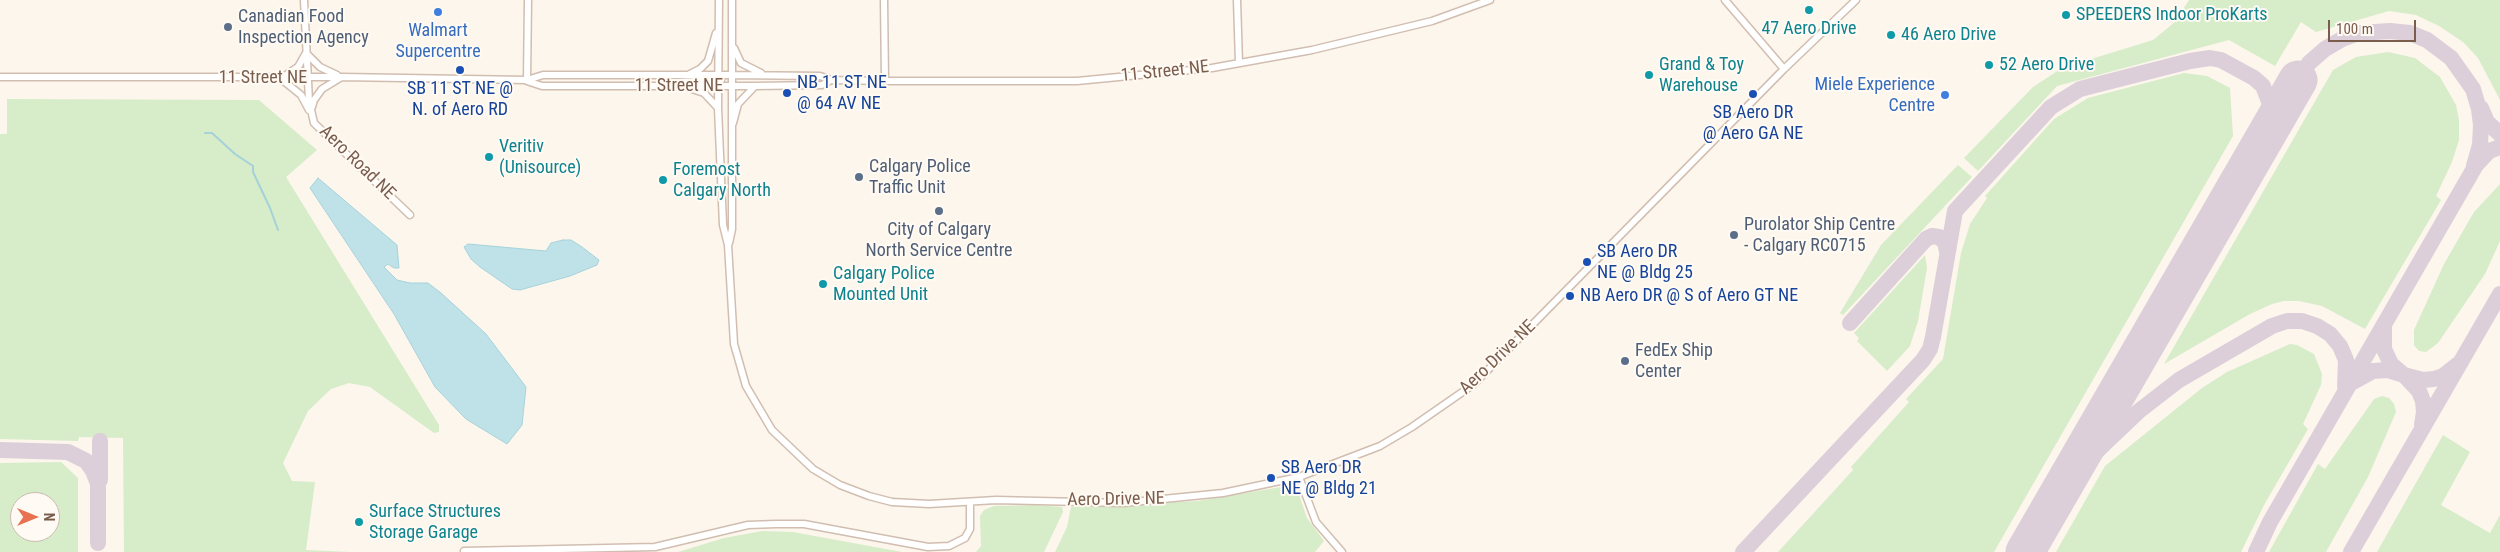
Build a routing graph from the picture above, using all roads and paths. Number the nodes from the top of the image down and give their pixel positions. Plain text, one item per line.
1 (304, 0) edge
2 (528, 0) edge
3 (718, 0) edge
4 (732, 0) edge
5 (884, 0) edge
6 (1237, 0) edge
7 (1490, 0) edge
8 (1725, 0) edge
9 (1856, 0) edge
10 (719, 17) junction
11 (732, 44) junction
12 (306, 53) junction
13 (1240, 63) junction
14 (1784, 69) junction
15 (688, 75) junction
16 (731, 75) junction
17 (775, 76) junction
18 (0, 77) edge
19 (341, 77) junction
20 (280, 78) junction
21 (309, 78) junction
22 (527, 80) junction
23 (719, 80) junction
24 (831, 80) junction
25 (885, 81) junction
26 (619, 86) junction
27 (679, 86) junction
28 (731, 86) junction
29 (755, 86) junction
30 (718, 108) junction
31 (311, 113) junction
32 (731, 136) junction
33 (410, 215) dead end
34 (728, 244) junction
35 (1299, 477) junction
36 (970, 502) junction
37 (464, 551) edge
38 (1342, 552) edge

1 - 12 street, Aero Road NE
2 - 22 street
3 - 10 street
4 - 11 street
5 - 25 street
6 - 13 street
7 - 13 street, 11 Street NE
8 - 14 street
9 - 14 street, Aero Drive NE
10 - 15 street
10 - 23 street
11 - 16 street
11 - 17 street
12 - 19 street
12 - 20 street
12 - 21 street, Aero Road NE
13 - 25 street, 11 Street NE
14 - 35 street, Aero Drive NE
15 - 22 street, 11 Street NE
15 - 23 street, 11 Street NE
16 - 17 street, 11 Street NE
16 - 23 street
16 - 28 street
17 - 24 street, 11 Street NE
18 - 20 street, 11 Street NE
19 - 21 street, 11 Street NE
19 - 22 street, 11 Street NE
19 - 31 street
20 - 21 street, 11 Street NE
20 - 31 street
21 - 31 street, Aero Road NE
22 - 26 street, 11 Street NE
23 - 26 street
23 - 27 street, 11 Street NE
23 - 28 street, 11 Street NE
23 - 30 street
24 - 25 street, 11 Street NE
24 - 29 street, 11 Street NE
26 - 27 street, 11 Street NE
27 - 30 street
28 - 29 street, 11 Street NE
28 - 32 street
29 - 32 street
30 - 34 street
31 - 33 street, Aero Road NE
32 - 34 street
34 - 36 street, Aero Drive NE
35 - 36 street, Aero Drive NE
35 - 38 street
36 - 37 street

